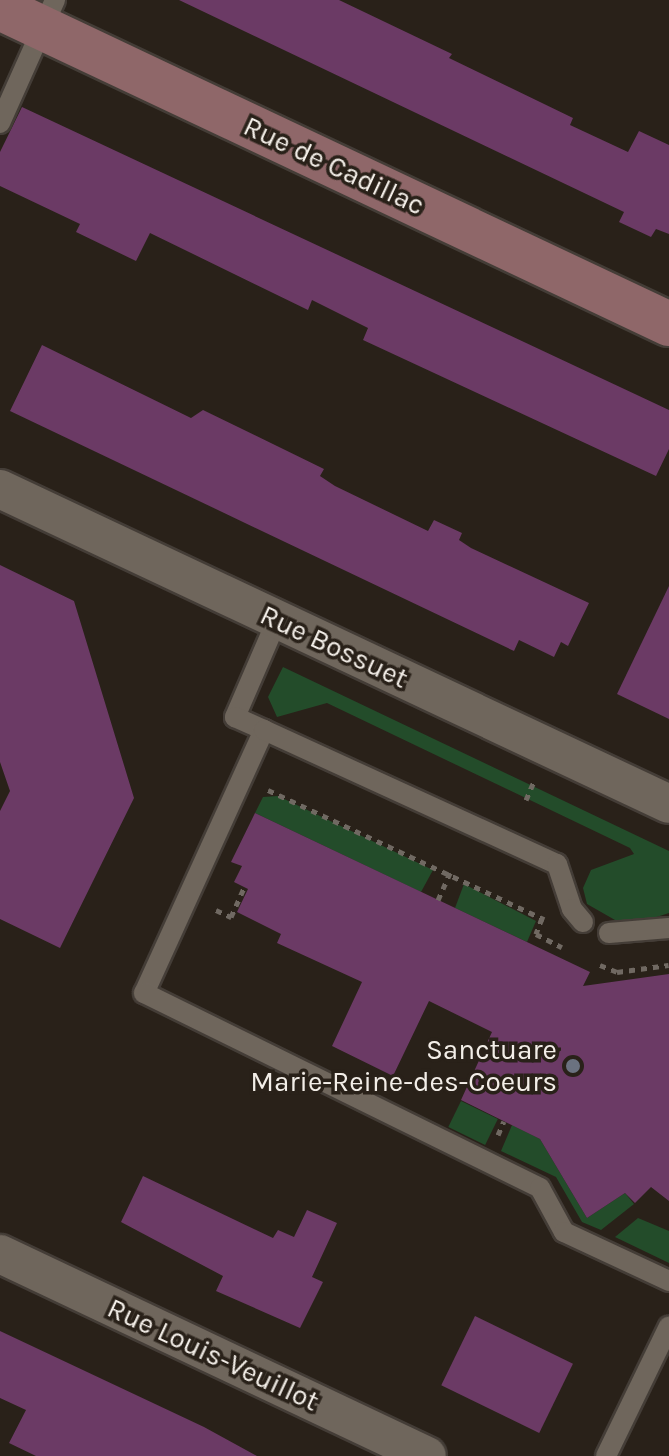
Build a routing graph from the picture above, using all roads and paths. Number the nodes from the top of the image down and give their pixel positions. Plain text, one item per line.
1 (0, 8) edge
2 (50, 14) edge
3 (0, 123) edge
4 (669, 324) edge
5 (0, 489) edge
6 (277, 620) junction
7 (264, 730) junction
8 (535, 780) dead end
9 (257, 799) dead end
10 (526, 800) dead end
11 (669, 804) edge
12 (450, 873) junction
13 (244, 888) dead end
14 (438, 900) dead end
15 (207, 903) dead end
16 (542, 918) junction
17 (583, 922) dead end
18 (554, 924) dead end
19 (669, 928) edge
20 (609, 933) dead end
21 (570, 950) dead end
22 (595, 962) dead end
23 (669, 965) edge
24 (0, 1254) edge
25 (669, 1281) edge
26 (669, 1326) edge
27 (427, 1456) edge
28 (606, 1456) edge

1 - 2 street, Rue de Cadillac
2 - 3 lane
2 - 4 street, Rue de Cadillac
5 - 6 street, Rue Bossuet
6 - 7 lane
6 - 11 street, Rue Bossuet
7 - 17 lane
7 - 25 lane
8 - 10 path
9 - 12 path
12 - 14 path
12 - 16 path
13 - 15 path
16 - 18 path
16 - 21 path
19 - 20 lane
22 - 23 path
24 - 27 street, Rue Louis-Veuillot
26 - 28 lane

